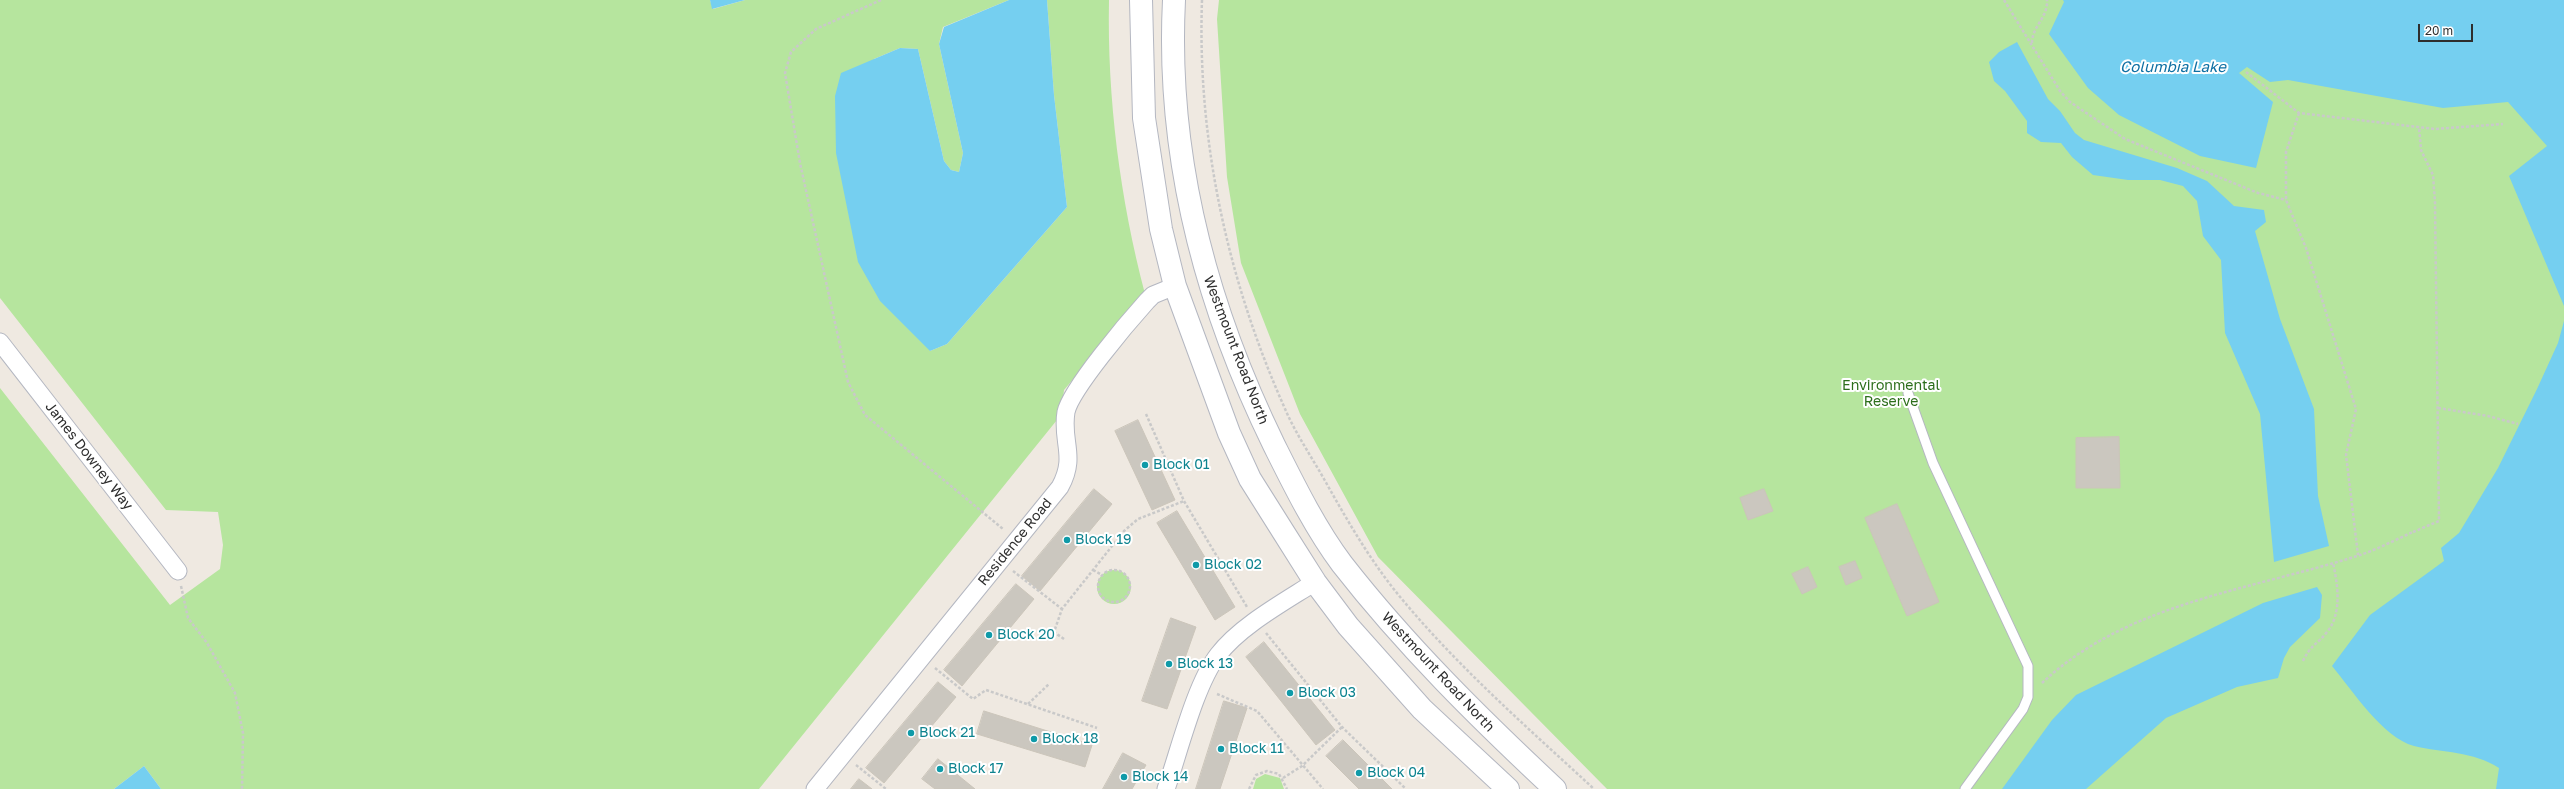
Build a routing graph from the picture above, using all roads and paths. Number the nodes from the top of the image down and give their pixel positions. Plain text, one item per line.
1 (882, 0) edge
2 (1141, 0) edge
3 (1174, 0) edge
4 (1202, 0) edge
5 (2004, 0) edge
6 (2046, 0) edge
7 (2032, 44) junction
8 (2246, 72) dead end
9 (2299, 113) junction
10 (2503, 124) dead end
11 (2419, 127) junction
12 (2286, 200) junction
13 (1175, 286) junction
14 (0, 342) edge
15 (1908, 393) dead end
16 (2438, 408) junction
17 (1146, 414) dead end
18 (2518, 424) dead end
19 (1184, 501) junction
20 (1017, 540) junction
21 (2358, 556) junction
22 (1000, 561) junction
23 (2333, 563) junction
24 (1093, 570) junction
25 (178, 571) joint
26 (1102, 575) junction
27 (1315, 582) junction
28 (1062, 609) junction
29 (1248, 609) dead end
30 (1265, 631) dead end
31 (1064, 639) dead end
32 (922, 658) junction
33 (2304, 661) dead end
34 (1048, 684) dead end
35 (1211, 692) dead end
36 (2028, 697) junction
37 (1028, 704) junction
38 (1342, 727) junction
39 (1097, 728) dead end
40 (851, 760) dead end
41 (1302, 766) junction
42 (1283, 778) junction
43 (242, 789) edge
44 (815, 789) edge
45 (886, 789) edge
46 (1166, 789) edge
47 (1249, 789) edge
48 (1287, 789) edge
49 (1323, 789) edge
50 (1406, 789) edge
51 (1508, 789) edge
52 (1556, 789) edge
53 (1594, 789) edge
54 (1965, 789) edge

1 - 20 path
2 - 13 main road
3 - 52 main road, Westmount Road North
4 - 53 path
5 - 7 path
6 - 7 path
7 - 12 path
8 - 9 path
9 - 11 path
9 - 12 path
10 - 11 path
11 - 16 path
12 - 21 path
13 - 20 street, Residence Road
13 - 27 main road
14 - 25 street, James Downey Way
15 - 36 lane
16 - 18 path
16 - 21 path
17 - 19 path
19 - 24 path
19 - 29 path
20 - 22 street, Residence Road
21 - 23 path
22 - 28 path
22 - 32 street, Residence Road
23 - 33 path
23 - 36 path
24 - 26 path
24 - 28 path
25 - 43 path
26 - 26 path
27 - 46 street
27 - 51 main road
28 - 31 path
30 - 38 path
32 - 37 path
32 - 44 street, Residence Road
34 - 37 path
35 - 41 path
36 - 54 lane
37 - 39 path
38 - 41 path
38 - 50 path
40 - 45 path
41 - 42 path
41 - 49 path
42 - 47 path
42 - 48 path

